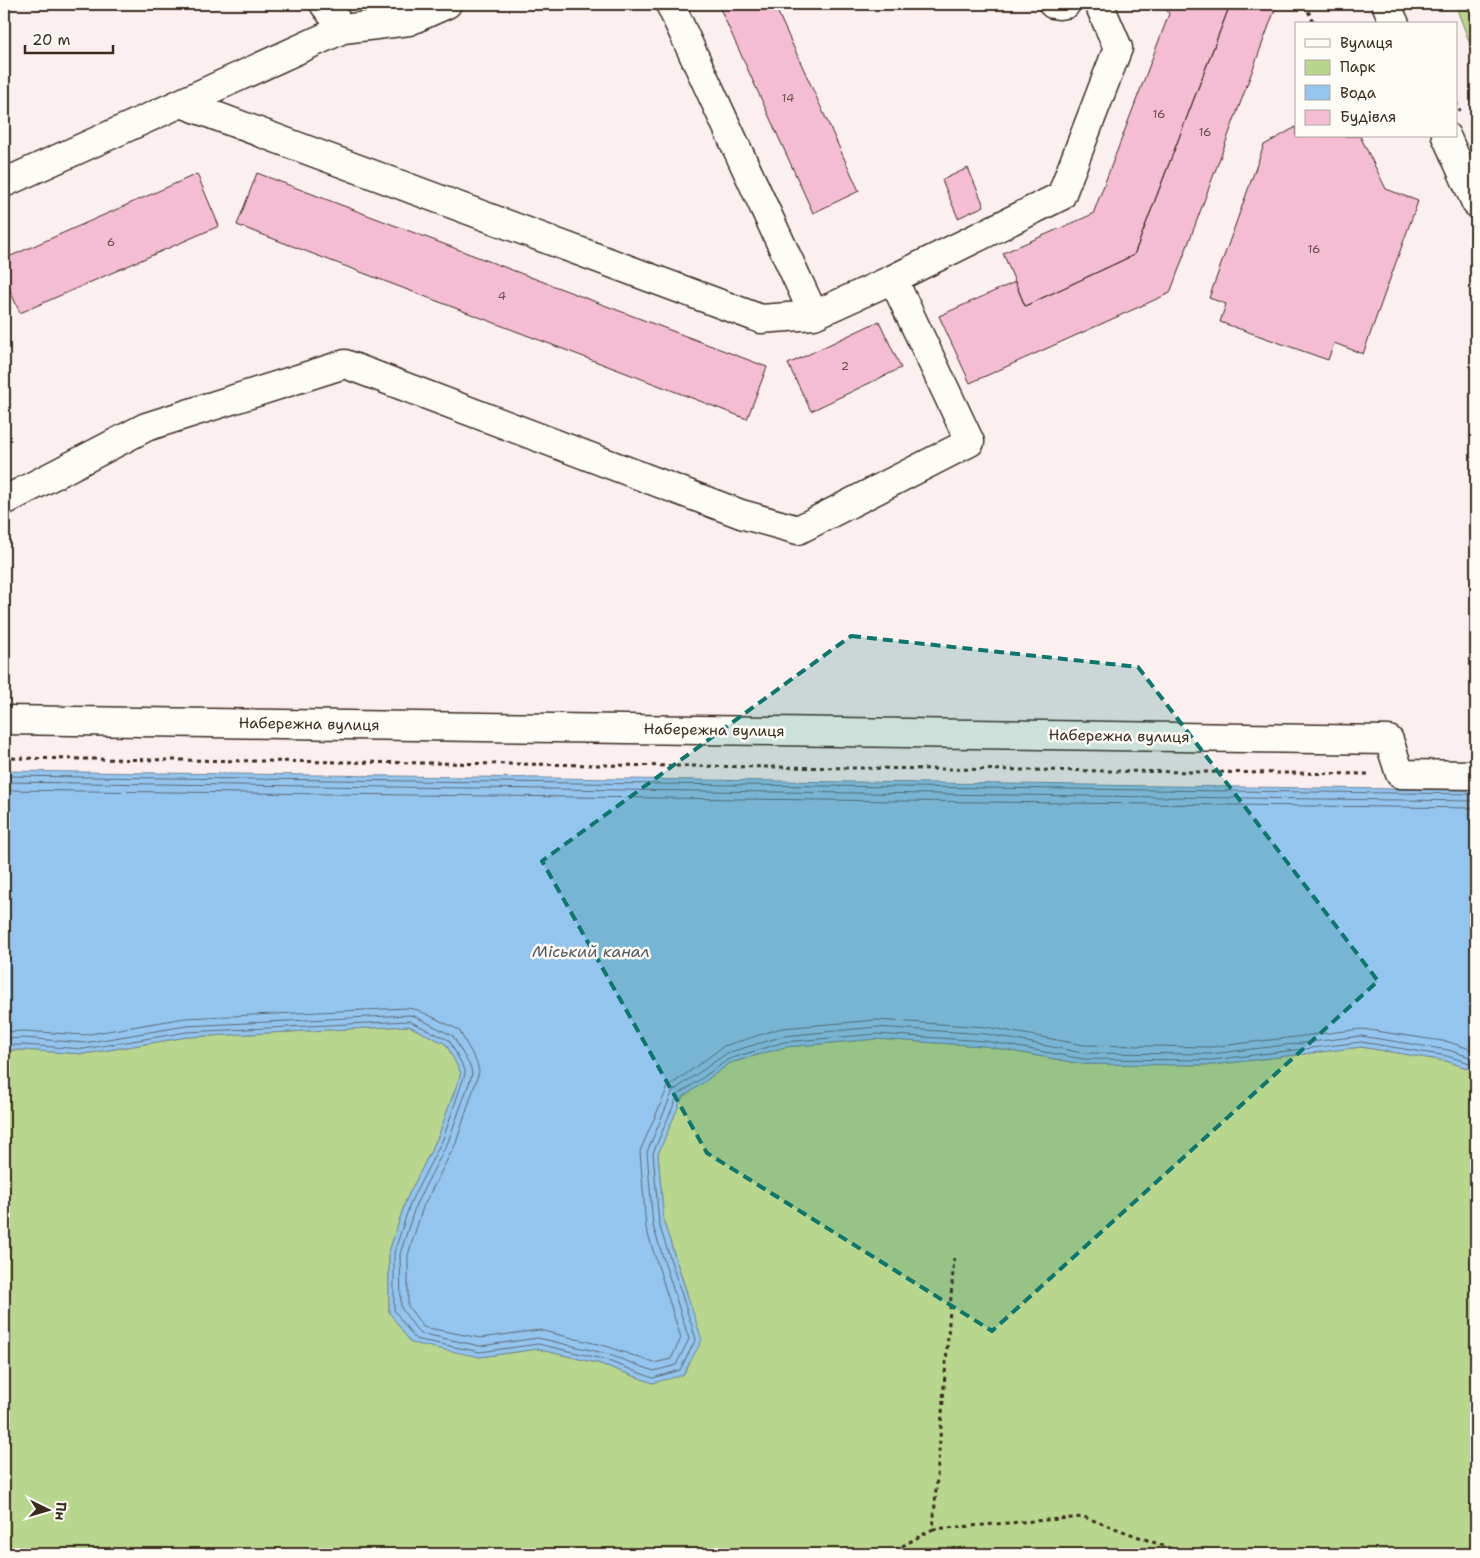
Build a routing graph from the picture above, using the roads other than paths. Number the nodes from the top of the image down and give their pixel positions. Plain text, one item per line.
1 (324, 4) edge
2 (447, 4) edge
3 (670, 4) edge
4 (1053, 4) edge
5 (1066, 4) edge
6 (1100, 4) edge
7 (1386, 4) edge
8 (1394, 22) edge
9 (343, 29) junction
10 (181, 103) junction
11 (1447, 138) edge
12 (4, 183) edge
13 (1476, 203) edge
14 (893, 279) junction
15 (814, 315) junction
16 (4, 501) edge
17 (4, 720) edge
18 (1476, 775) edge

1 - 9 street
2 - 9 street
3 - 15 street
4 - 5 street
6 - 14 street
7 - 8 street
9 - 10 street
10 - 12 street
10 - 15 street
11 - 13 street
14 - 15 street
14 - 16 street
17 - 18 street, Набережна вулиця

